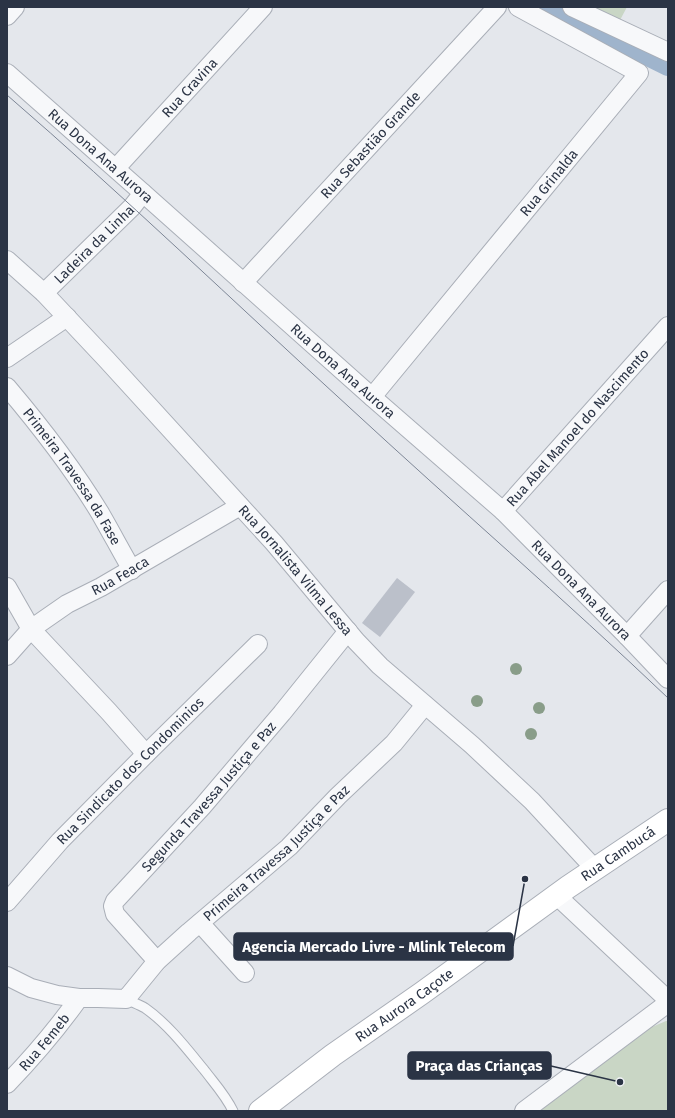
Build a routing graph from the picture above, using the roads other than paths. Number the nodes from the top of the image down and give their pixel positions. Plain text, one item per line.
1 (15, 7) edge
2 (263, 7) edge
3 (518, 7) edge
4 (572, 7) edge
5 (491, 9) edge
6 (7, 16) edge
7 (668, 52) edge
8 (7, 73) edge
9 (116, 168) junction
10 (144, 193) junction
11 (7, 260) edge
12 (244, 283) junction
13 (44, 293) junction
14 (67, 317) junction
15 (668, 326) edge
16 (7, 358) edge
17 (7, 387) edge
18 (372, 398) junction
19 (240, 506) junction
20 (503, 511) junction
21 (132, 570) junction
22 (7, 587) edge
23 (668, 590) edge
24 (31, 629) junction
25 (348, 631) junction
26 (627, 636) junction
27 (258, 644) dead end
28 (7, 656) edge
29 (668, 679) edge
30 (425, 705) junction
31 (146, 754) junction
32 (668, 820) edge
33 (595, 869) junction
34 (562, 891) junction
35 (7, 902) edge
36 (200, 923) junction
37 (157, 961) junction
38 (245, 973) dead end
39 (7, 976) edge
40 (79, 998) junction
41 (126, 999) junction
42 (668, 1000) edge
43 (668, 1003) edge
44 (7, 1084) edge
45 (233, 1111) edge
46 (260, 1111) edge
47 (524, 1111) edge

1 - 6 street
2 - 9 street, Rua Cravina
3 - 18 street, Rua Grinalda
4 - 7 street
5 - 12 street, Rua Sebastião Grande
8 - 9 street, Rua Dona Ana Aurora
9 - 10 street, Rua Dona Ana Aurora
10 - 12 street, Rua Dona Ana Aurora
10 - 13 street, Ladeira da Linha
11 - 13 street, Rua Jornalista Vilma Lessa
12 - 18 street, Rua Dona Ana Aurora
13 - 14 street, Rua Jornalista Vilma Lessa
14 - 16 street
14 - 19 street, Rua Jornalista Vilma Lessa
15 - 20 street, Rua Abel Manoel do Nascimento
17 - 21 street, Primeira Travessa da Fase
18 - 20 street, Rua Dona Ana Aurora
19 - 21 street, Rua Feaca
19 - 25 street, Rua Jornalista Vilma Lessa
20 - 26 street, Rua Dona Ana Aurora
21 - 24 street, Rua Feaca
22 - 24 street
23 - 26 street
24 - 28 street, Rua Feaca
24 - 31 street
25 - 30 street, Rua Jornalista Vilma Lessa
25 - 37 street, Segunda Travessa Justiça e Paz
26 - 29 street, Rua Dona Ana Aurora
27 - 31 street, Rua Sindicato dos Condominios
30 - 33 street, Rua Jornalista Vilma Lessa
30 - 36 street, Primeira Travessa Justiça e Paz
31 - 35 street, Rua Sindicato dos Condominios
32 - 33 main road, Rua Cambucá
33 - 34 main road, Rua Cambucá
34 - 42 street
34 - 46 main road, Rua Aurora Caçote
36 - 37 street, Primeira Travessa Justiça e Paz
36 - 38 street
37 - 41 street, Primeira Travessa Justiça e Paz
39 - 40 street
40 - 41 street
40 - 44 street, Rua Femeb
41 - 45 lane
43 - 47 street

